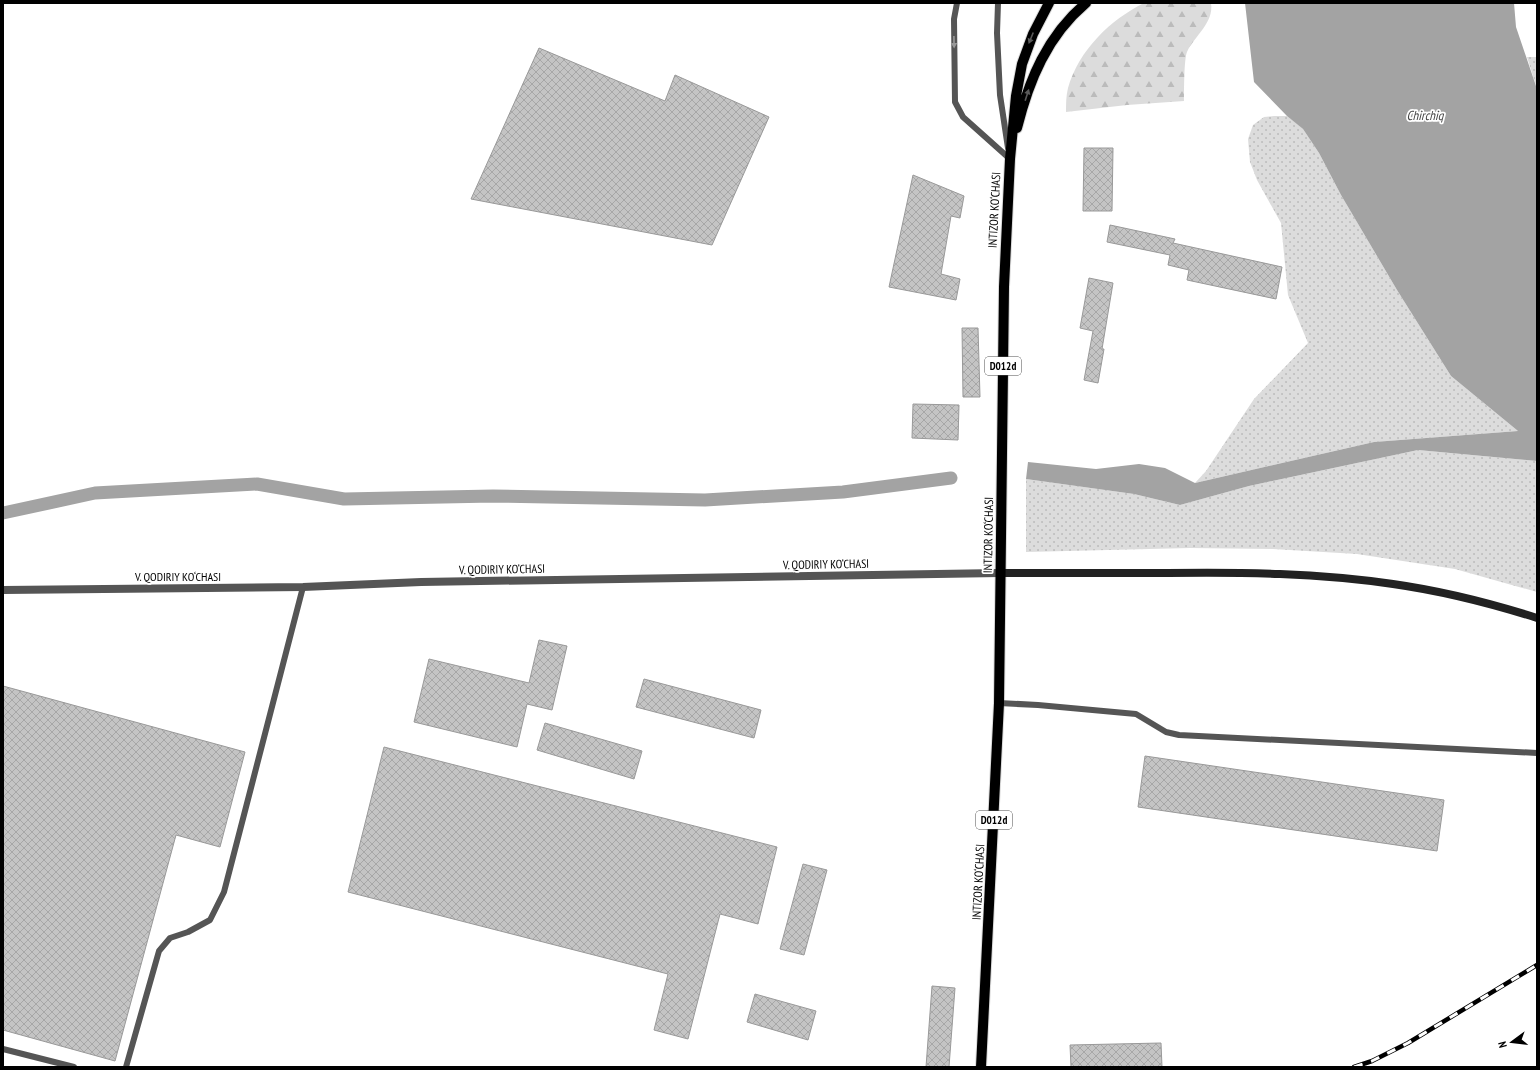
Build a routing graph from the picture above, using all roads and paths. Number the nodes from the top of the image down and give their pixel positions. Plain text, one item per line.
1 (957, 3) edge
2 (998, 3) edge
3 (1049, 3) edge
4 (1086, 3) edge
5 (1010, 159) junction
6 (1000, 573) junction
7 (302, 587) junction
8 (3, 590) edge
9 (1537, 618) edge
10 (999, 703) junction
11 (1537, 753) edge
12 (3, 1049) edge
13 (74, 1067) edge
14 (126, 1067) edge
15 (981, 1067) edge

1 -> 5 lane
2 - 5 lane, INTIZOR KO‘CHASI
3 -> 5 main road, D012d
5 -> 4 main road, D012d
5 - 6 main road, INTIZOR KO‘CHASI / D012d
6 - 7 street, V. QODIRIY KO‘CHASI
6 - 9 street
6 - 10 main road, INTIZOR KO‘CHASI / D012d
7 - 8 street, V. QODIRIY KO‘CHASI
7 - 14 lane
10 - 11 lane
10 - 15 main road, INTIZOR KO‘CHASI / D012d
12 - 13 lane

